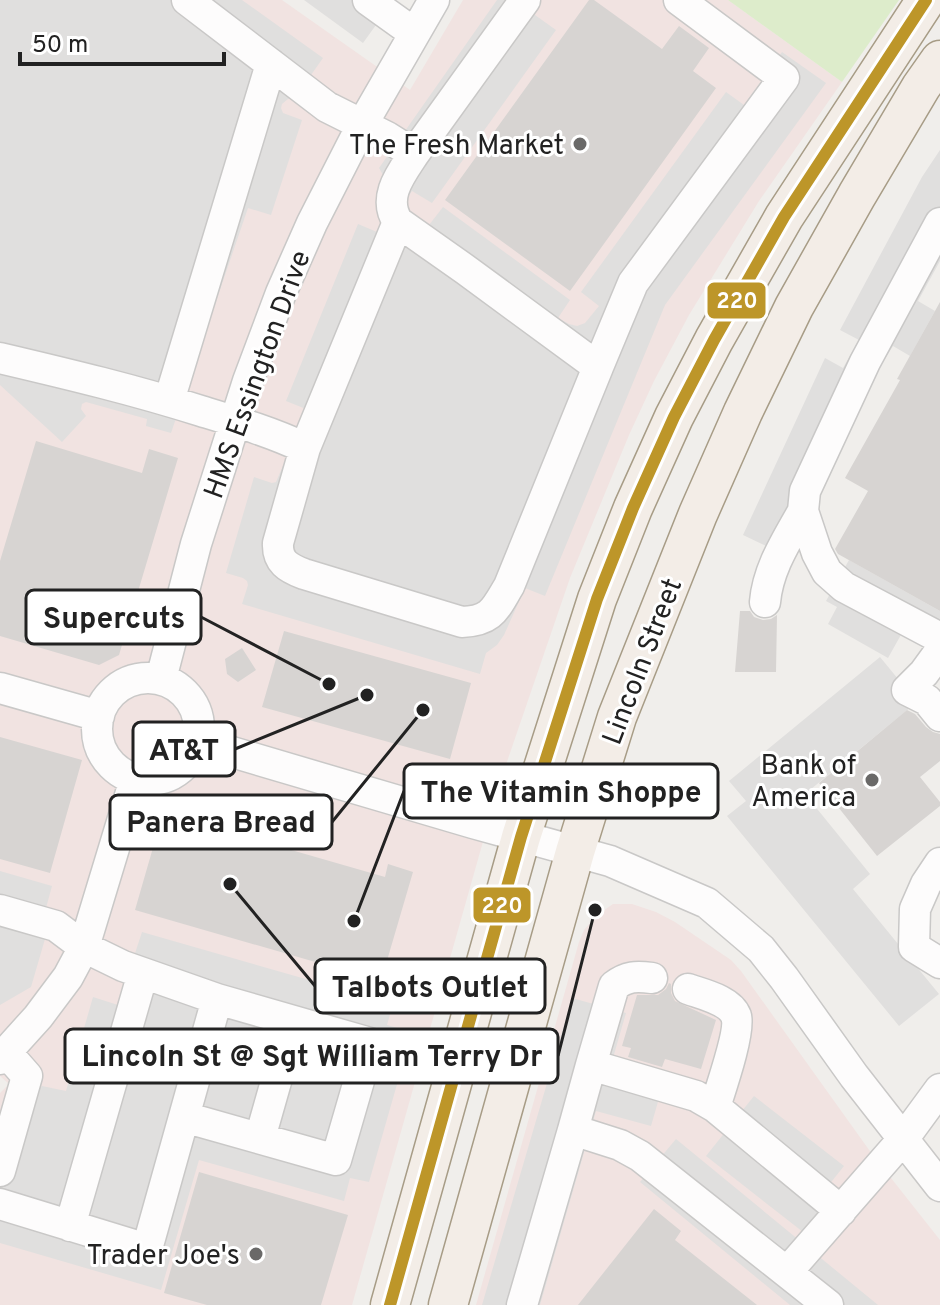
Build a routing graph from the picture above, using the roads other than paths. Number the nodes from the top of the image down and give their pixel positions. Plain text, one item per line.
1 (187, 0) edge
2 (368, 0) edge
3 (434, 0) edge
4 (525, 0) edge
5 (679, 0) edge
6 (926, 0) edge
7 (414, 33) junction
8 (940, 60) edge
9 (271, 64) junction
10 (362, 125) junction
11 (414, 154) junction
12 (398, 222) junction
13 (940, 223) edge
14 (0, 358) edge
15 (598, 367) junction
16 (169, 401) junction
17 (235, 421) junction
18 (305, 448) junction
19 (803, 511) junction
20 (765, 602) dead end
21 (940, 638) edge
22 (940, 651) edge
23 (161, 679) junction
24 (0, 688) edge
25 (99, 716) junction
26 (940, 716) edge
27 (198, 742) junction
28 (135, 779) junction
29 (521, 837) junction
30 (575, 852) junction
31 (940, 863) edge
32 (0, 910) edge
33 (84, 947) junction
34 (940, 963) edge
35 (143, 973) junction
36 (652, 978) dead end
37 (688, 989) dead end
38 (217, 999) junction
39 (293, 1022) junction
40 (3, 1056) edge
41 (591, 1065) junction
42 (940, 1089) edge
43 (715, 1107) junction
44 (184, 1117) junction
45 (573, 1130) junction
46 (260, 1138) junction
47 (904, 1138) junction
48 (0, 1171) edge
49 (940, 1186) edge
50 (0, 1204) edge
51 (841, 1211) junction
52 (70, 1226) junction
53 (787, 1272) junction
54 (390, 1305) edge
55 (448, 1305) edge
56 (522, 1305) edge
57 (828, 1305) edge

1 - 9 street
2 - 7 street
3 - 7 street, HMS Essington Drive
4 - 11 street
5 - 15 street
6 - 29 main road, Lincoln Street
7 - 10 street, HMS Essington Drive
8 - 30 main road, Lincoln Street
9 - 10 street
9 - 16 street
10 - 11 street
10 - 17 street, HMS Essington Drive
11 - 12 street
12 - 15 street
12 - 18 street
13 - 19 street
14 - 16 street
15 - 18 street
16 - 17 street
17 - 18 street
17 - 23 street, HMS Essington Drive
19 - 20 street
19 - 21 street
22 - 26 street
23 - 25 street
23 - 27 street
24 - 25 street
25 - 28 street
27 - 28 street
27 - 29 street
28 - 33 street
29 - 30 street
29 - 54 main road, Lincoln Street
30 - 47 street
30 - 55 main road, Lincoln Street
31 - 34 street
32 - 33 street
33 - 35 street
33 - 40 street
35 - 38 street
35 - 52 street
36 - 41 street
37 - 43 street
38 - 39 street
38 - 44 street
39 - 46 street
39 - 46 street
40 - 48 street
41 - 43 street
41 - 45 street
42 - 47 street
43 - 51 street
44 - 46 street
44 - 52 street
45 - 53 street
45 - 56 street
47 - 49 street
47 - 51 street
50 - 52 street
51 - 53 street
53 - 57 street

